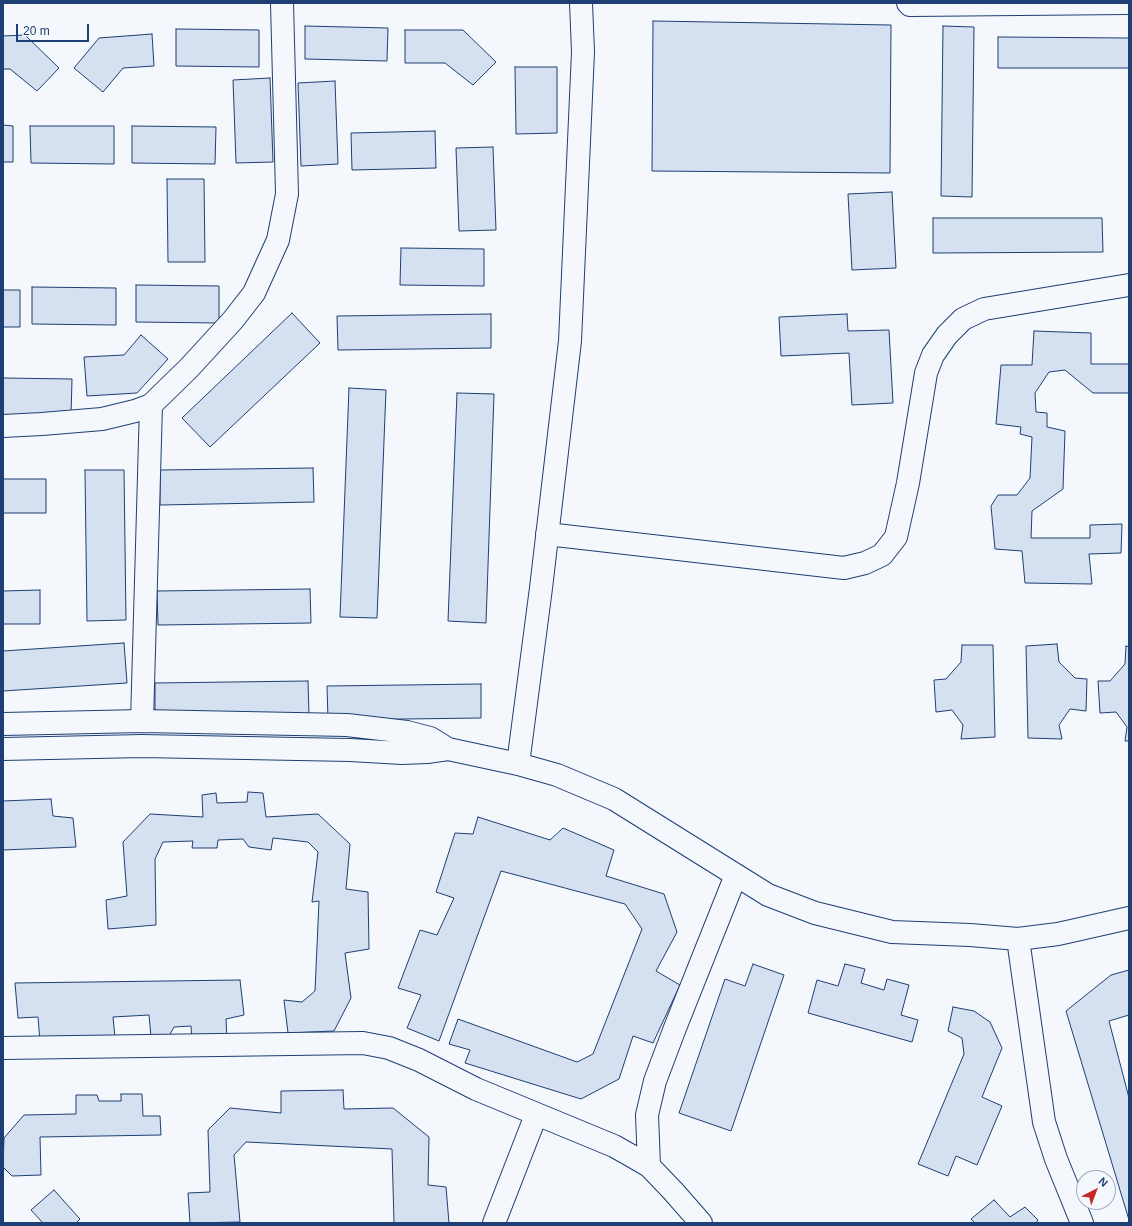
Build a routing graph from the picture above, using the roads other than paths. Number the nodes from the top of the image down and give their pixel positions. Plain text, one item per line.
1 (282, 3) edge
2 (581, 3) edge
3 (908, 3) edge
4 (1129, 3) edge
5 (1129, 285) edge
6 (150, 405) junction
7 (3, 426) edge
8 (547, 534) junction
9 (142, 721) junction
10 (3, 724) edge
11 (3, 749) edge
12 (448, 749) junction
13 (518, 764) junction
14 (736, 875) junction
15 (1129, 918) edge
16 (1018, 938) junction
17 (3, 1048) edge
18 (536, 1115) junction
19 (649, 1166) junction
20 (494, 1223) edge
21 (701, 1223) edge
22 (1082, 1223) edge

1 - 6 street
2 - 8 street
3 - 4 street
5 - 8 street
6 - 7 street
6 - 9 street
8 - 13 street
9 - 10 street
9 - 12 street
11 - 12 street
12 - 13 street
13 - 14 street
14 - 16 street
14 - 19 street
15 - 16 street
16 - 22 street
17 - 18 street
18 - 19 street
18 - 20 street
19 - 21 street

